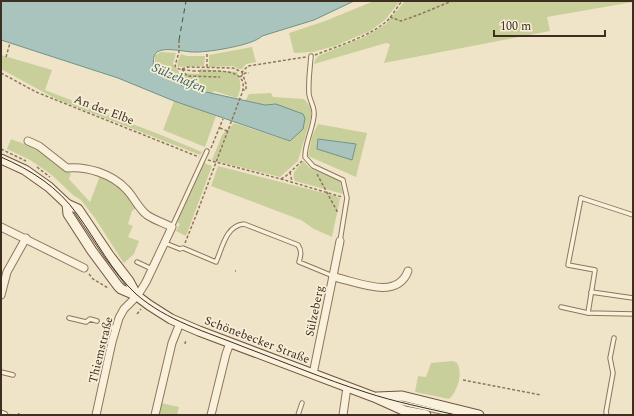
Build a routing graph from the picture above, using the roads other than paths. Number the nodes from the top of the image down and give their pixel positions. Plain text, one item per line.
1 (311, 56) road end
2 (28, 141) dead end
3 (207, 151) road end
4 (1, 159) edge
5 (633, 214) edge
6 (1, 226) edge
7 (172, 227) junction
8 (26, 238) junction
9 (340, 241) joint
10 (165, 243) junction
11 (137, 262) dead end
12 (84, 268) road end
13 (153, 269) junction
14 (408, 272) dead end
15 (333, 276) junction
16 (591, 292) junction
17 (1, 295) edge
18 (136, 296) junction
19 (633, 298) edge
20 (561, 307) dead end
21 (588, 313) junction
22 (633, 314) edge
23 (68, 318) dead end
24 (96, 321) dead end
25 (180, 323) junction
26 (108, 324) dead end
27 (115, 330) junction
28 (614, 338) dead end
29 (230, 343) junction
30 (1, 372) edge
31 (313, 374) junction
32 (13, 375) dead end
33 (347, 388) junction
34 (374, 397) junction
35 (302, 403) dead end
36 (96, 415) edge
37 (155, 415) edge
38 (211, 415) edge
39 (298, 415) edge
40 (343, 415) edge
41 (426, 415) edge
42 (455, 415) edge
43 (479, 415) edge
44 (607, 415) edge

1 - 9 lane
2 - 7 street
3 - 7 lane
4 - 18 main road, Schönebecker Straße
5 - 16 lane
6 - 8 street
7 - 10 street, Thiemstraße
8 - 12 street
8 - 17 street
9 - 15 street, Sülzeberg
10 - 13 street, Thiemstraße
10 - 15 lane, Sülzeberg
11 - 13 lane
13 - 18 street, Thiemstraße
14 - 15 street, Sülzeberg
15 - 31 street, Sülzeberg
16 - 19 lane
16 - 21 lane
18 - 25 main road, Schönebecker Straße
18 - 27 street, Thiemstraße
20 - 21 lane
21 - 22 lane
23 - 24 lane
25 - 29 main road, Schönebecker Straße
25 - 37 street
26 - 27 lane
27 - 36 street, Thiemstraße
28 - 44 lane
29 - 31 main road, Schönebecker Straße
29 - 38 street
30 - 32 lane
31 - 33 main road, Schönebecker Straße
33 - 34 main road, Schönebecker Straße
33 - 40 street
34 - 41 main road, Schönebecker Straße
34 - 42 lane
34 - 43 main road, Schönebecker Straße
35 - 39 lane

